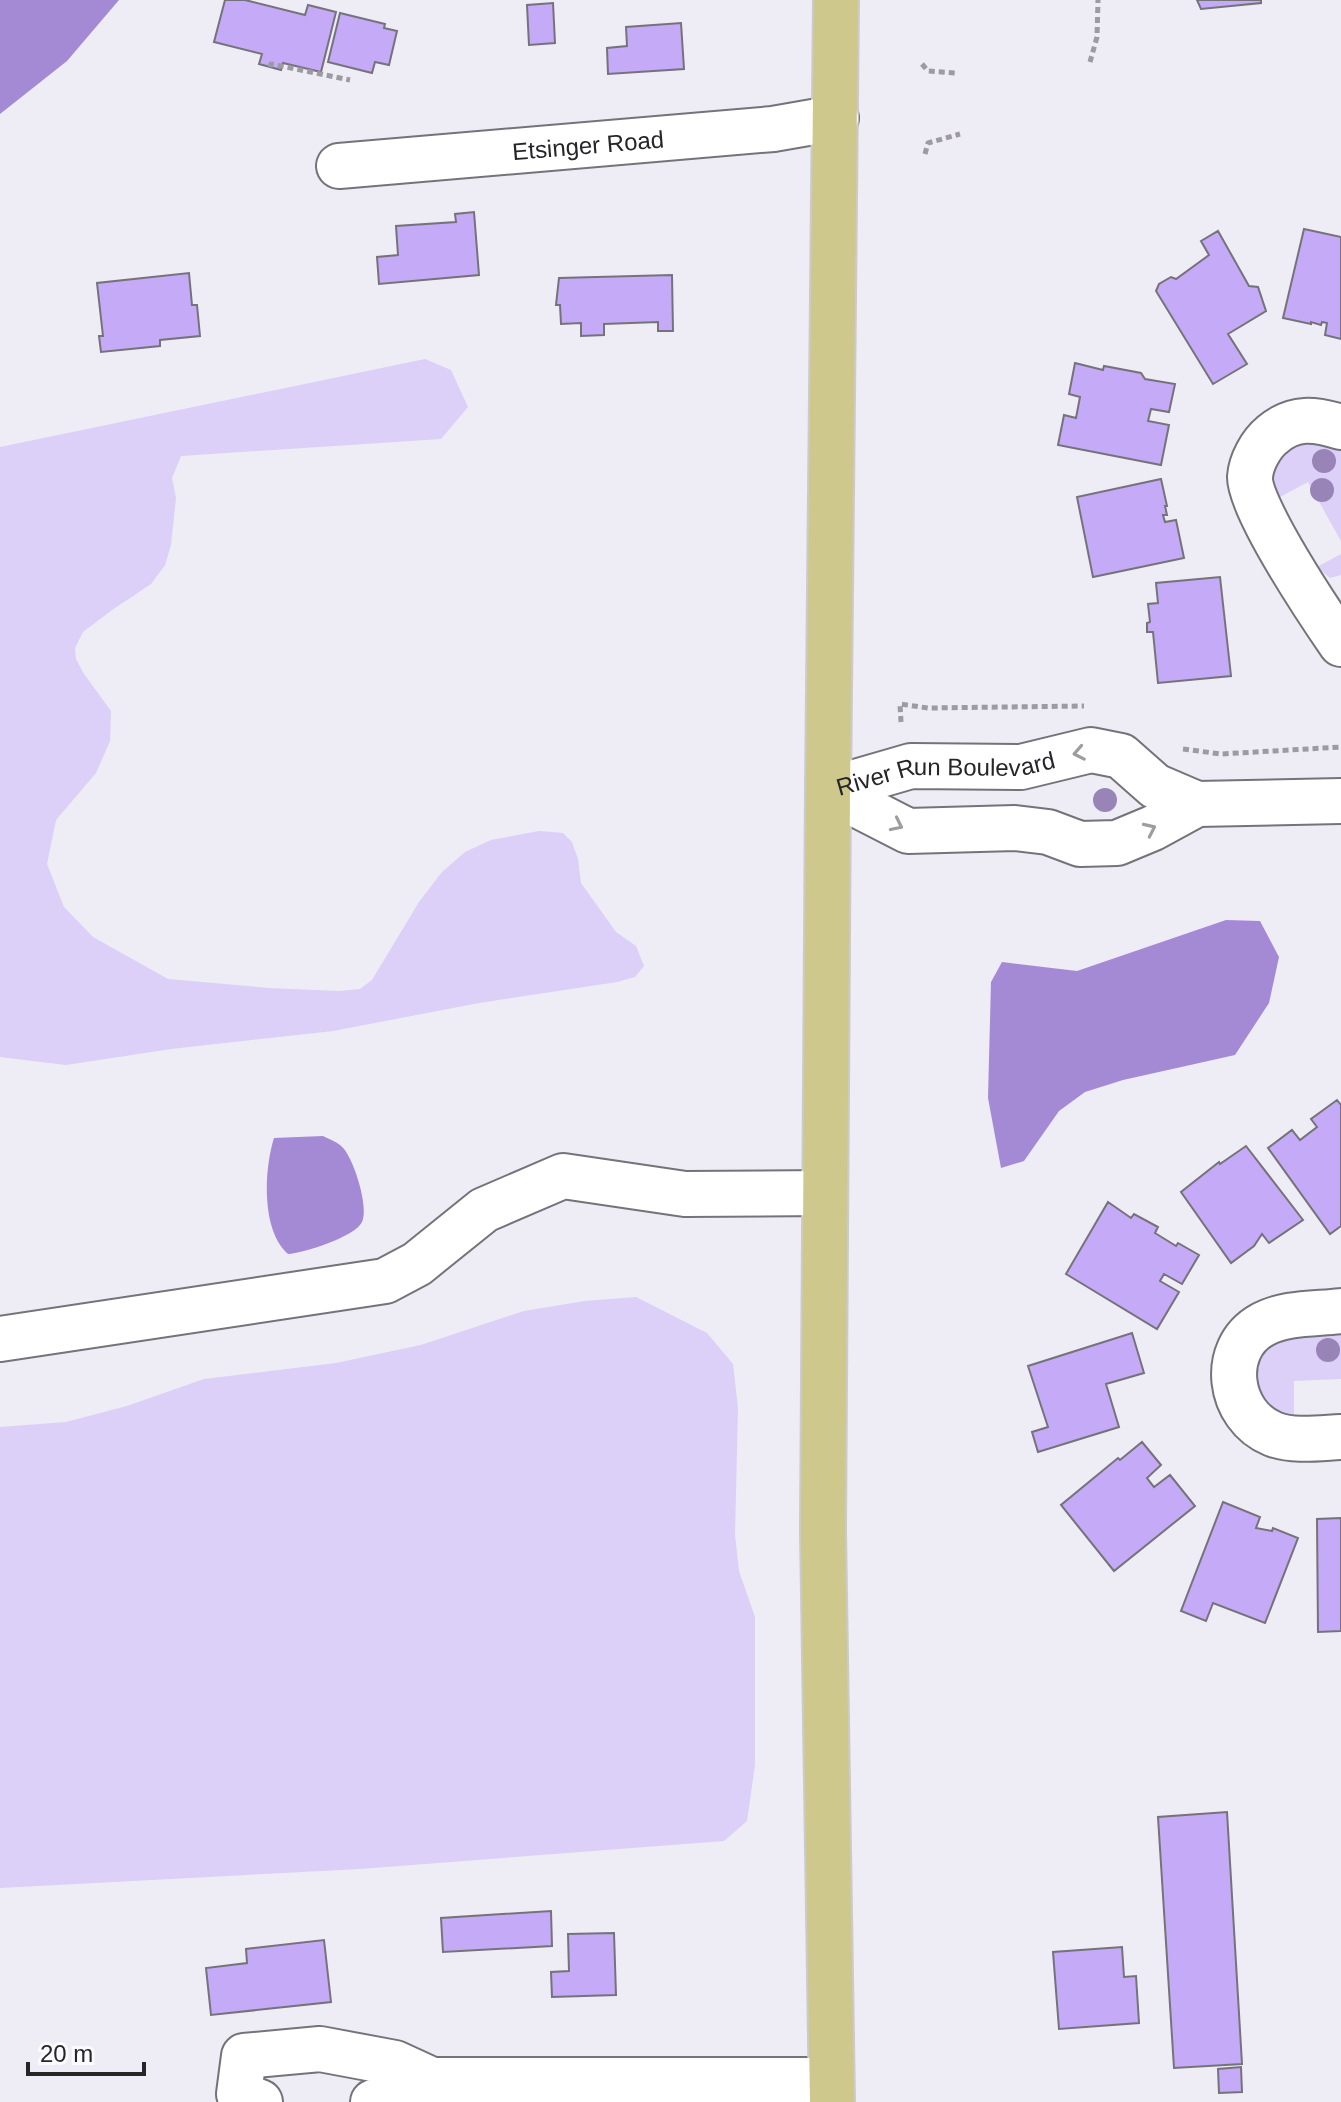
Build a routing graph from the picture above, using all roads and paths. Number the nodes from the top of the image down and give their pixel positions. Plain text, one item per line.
1 (836, 0) edge
2 (1098, 0) edge
3 (1090, 62) dead end
4 (922, 64) dead end
5 (270, 67) dead end
6 (955, 73) dead end
7 (350, 80) dead end
8 (836, 118) junction
9 (960, 134) dead end
10 (925, 154) dead end
11 (339, 166) dead end
12 (1341, 427) edge
13 (1341, 644) edge
14 (900, 704) dead end
15 (901, 722) dead end
16 (1333, 747) dead end
17 (1341, 747) edge
18 (828, 790) junction
19 (1341, 801) edge
20 (1197, 804) junction
21 (825, 1193) junction
22 (1341, 1311) edge
23 (0, 1339) edge
24 (1341, 1437) edge
25 (432, 2080) junction
26 (831, 2091) edge
27 (260, 2102) edge
28 (373, 2102) edge

1 - 8 main road
2 - 3 path
4 - 6 path
5 - 7 path
8 - 11 street, Etsinger Road
8 - 18 main road
9 - 10 path
12 - 13 street
14 - 15 path
16 - 17 path
20 -> 18 street, River Run Boulevard
18 -> 20 street, River Run Boulevard
18 - 21 main road
19 - 20 street, River Run Boulevard
21 - 23 street
21 - 26 main road
22 - 24 street
25 - 26 street
25 - 27 street
25 - 28 street

